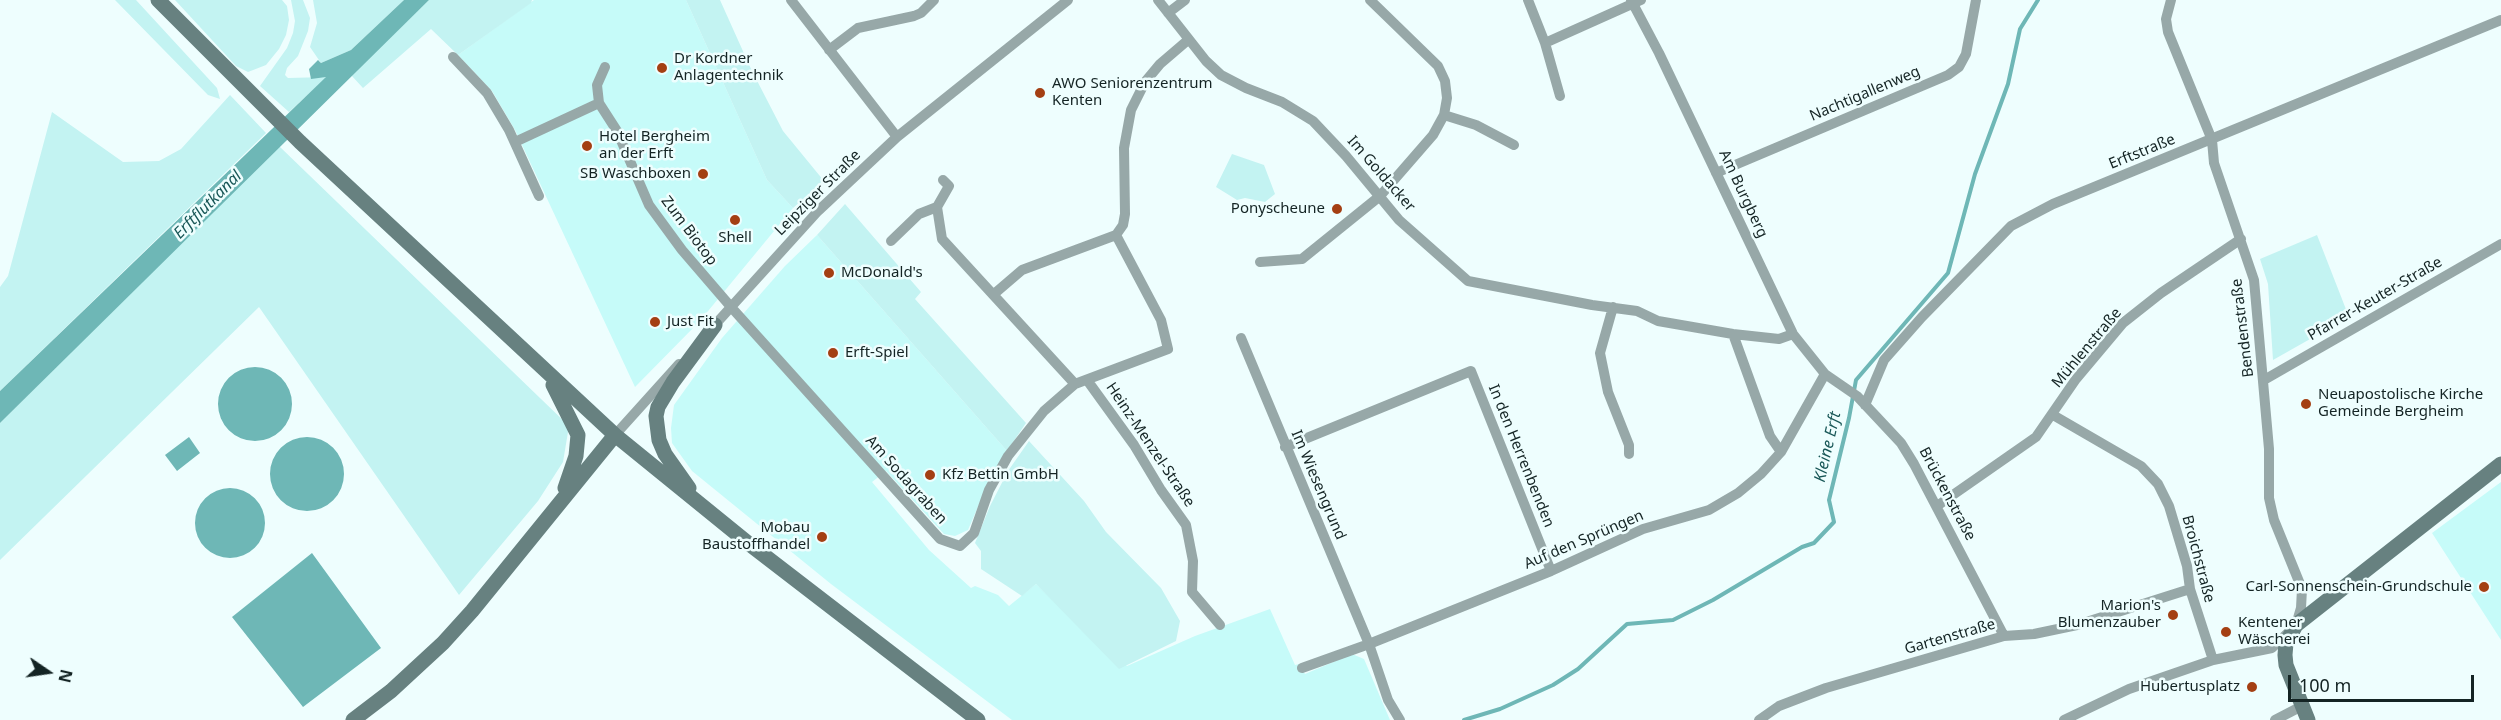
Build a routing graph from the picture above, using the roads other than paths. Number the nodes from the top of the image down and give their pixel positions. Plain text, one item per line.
1 (158, 0) edge
2 (791, 0) edge
3 (933, 0) edge
4 (1068, 0) edge
5 (1158, 0) edge
6 (1185, 0) edge
7 (1370, 0) edge
8 (1528, 0) edge
9 (1976, 0) edge
10 (2171, 0) edge
11 (1635, 1) edge
12 (1168, 13) junction
13 (2501, 20) edge
14 (1188, 40) junction
15 (1545, 43) junction
16 (829, 50) junction
17 (453, 57) dead end
18 (605, 67) dead end
19 (1560, 96) dead end
20 (599, 103) junction
21 (1444, 115) junction
22 (897, 138) junction
23 (2212, 140) junction
24 (515, 142) junction
25 (1514, 145) dead end
26 (1716, 173) junction
27 (943, 180) dead end
28 (539, 196) dead end
29 (1380, 196) junction
30 (937, 207) junction
31 (1116, 235) junction
32 (2241, 239) junction
33 (891, 241) dead end
34 (2501, 244) edge
35 (1260, 262) dead end
36 (994, 294) junction
37 (731, 307) junction
38 (1613, 307) junction
39 (715, 325) junction
40 (1733, 334) junction
41 (1793, 334) junction
42 (1241, 338) dead end
43 (1825, 374) junction
44 (549, 376) junction
45 (1087, 380) junction
46 (2264, 380) junction
47 (1841, 383) joint
48 (1075, 384) junction
49 (1861, 400) junction
50 (2053, 415) junction
51 (615, 435) junction
52 (1285, 447) junction
53 (1780, 452) junction
54 (1629, 454) dead end
55 (2501, 464) edge
56 (561, 500) junction
57 (700, 503) junction
58 (1937, 506) junction
59 (1551, 571) junction
60 (2190, 589) junction
61 (1220, 625) dead end
62 (2296, 625) junction
63 (2004, 636) junction
64 (1369, 644) junction
65 (2212, 660) junction
66 (1302, 668) dead end
67 (2305, 713) edge
68 (353, 720) edge
69 (978, 720) edge
70 (1400, 720) edge
71 (1759, 720) edge
72 (2064, 720) edge
73 (2275, 720) edge

1 - 44 main road
2 - 16 street
3 - 16 street
4 - 22 street, Leipziger Straße
5 - 12 street, Im Goldacker
6 - 12 street
7 - 21 street
8 - 15 street
9 - 26 street, Nachtigallenweg
10 - 23 street, Bendenstraße
11 - 15 street
11 - 26 street, Am Burgberg
12 - 14 street, Im Goldacker
13 - 23 street, Erftstraße
14 - 29 street, Im Goldacker
14 - 31 street
15 - 19 street
16 - 22 street
17 - 24 street
18 - 20 street
20 - 24 street
20 - 37 street, Zum Biotop
21 - 25 street
21 - 29 street
22 - 37 street, Leipziger Straße
23 - 32 street, Bendenstraße
23 - 49 street, Erftstraße
24 - 28 street
26 - 41 street, Am Burgberg
27 - 30 street
29 - 35 street
29 - 38 street, Im Goldacker
30 - 33 street
30 - 36 street
31 - 36 street
31 - 45 street, Am Sodagraben
32 - 46 street, Bendenstraße
32 - 50 street, Mühlenstraße
34 - 46 street, Pfarrer-Keuter-Straße
36 - 48 street
37 - 39 street, Leipziger Straße
37 - 48 street, Am Sodagraben
38 - 40 street, Im Goldacker
38 - 54 street
39 - 51 street, Leipziger Straße
39 - 57 main road
40 - 41 street, Im Goldacker
40 - 53 street
41 - 43 street, Am Burgberg
42 - 52 street, Im Wiesengrund
43 - 47 street, Am Burgberg
43 - 53 street, Auf den Sprüngen
44 - 51 main road
44 - 56 main road
45 - 48 street, Am Sodagraben
45 - 61 street, Heinz-Menzel-Straße
46 - 62 street, Bendenstraße
47 - 49 street, Brückenstraße
49 - 58 street, Brückenstraße
50 - 58 street, Mühlenstraße
50 - 60 street, Broichstraße
51 - 56 main road
51 - 57 main road
52 - 59 street, In den Herrenbenden
52 - 64 street, Im Wiesengrund
53 - 59 street, Auf den Sprüngen
55 - 62 main road
56 - 68 main road
57 - 69 main road
58 - 63 street, Brückenstraße
59 - 64 street, Auf den Sprüngen
60 - 63 street, Gartenstraße
60 - 65 street, Broichstraße
62 - 65 street
62 - 67 main road
63 - 71 street, Gartenstraße
64 - 66 street, Auf den Sprüngen
64 - 70 street, Im Wiesengrund
65 - 72 street
67 - 73 street

